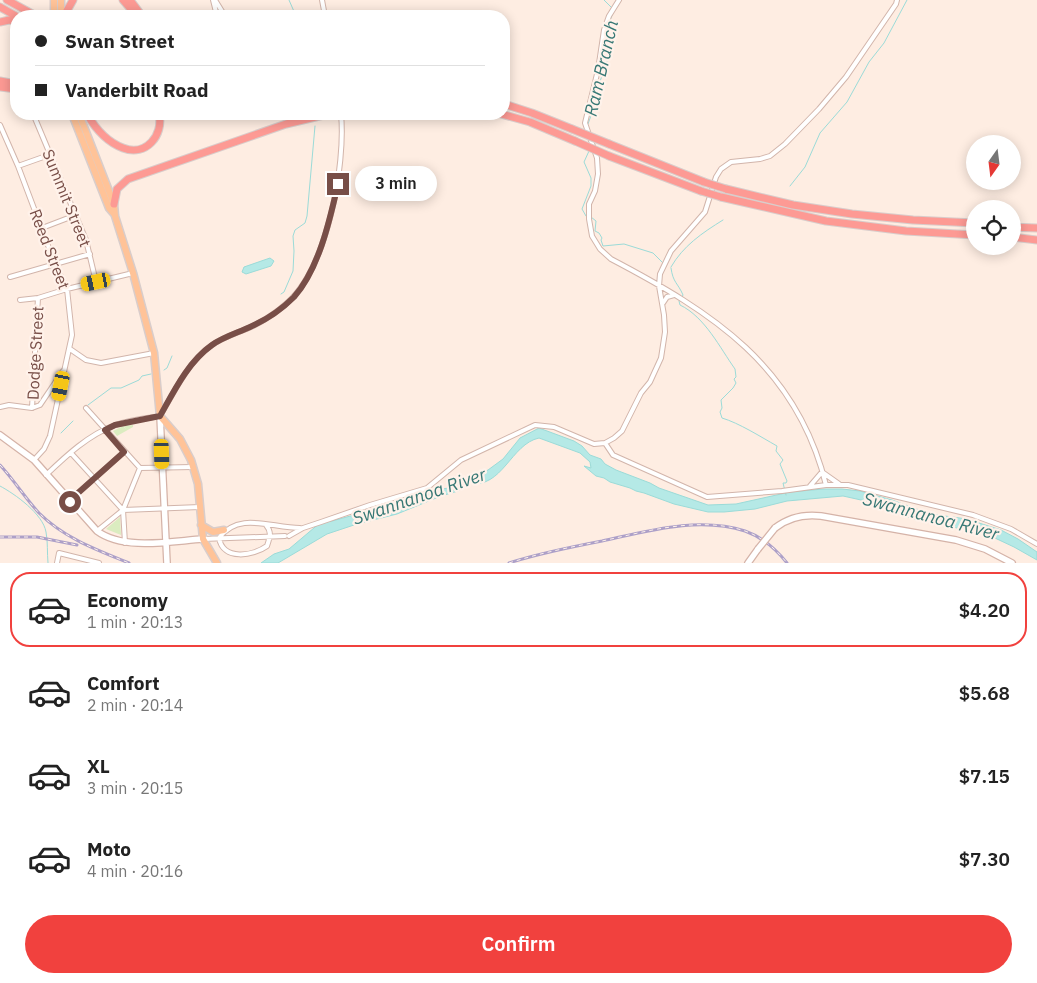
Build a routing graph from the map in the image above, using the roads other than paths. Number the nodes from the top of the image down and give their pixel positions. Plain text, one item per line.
1 (7, 0) edge
2 (619, 0) edge
3 (897, 0) edge
4 (25, 10) edge
5 (510, 106) edge
6 (510, 116) edge
7 (36, 120) edge
8 (74, 120) edge
9 (81, 120) edge
10 (92, 120) edge
11 (159, 120) edge
12 (303, 120) edge
13 (342, 120) edge
14 (0, 125) edge
15 (49, 155) junction
16 (18, 166) junction
17 (114, 204) junction
18 (76, 215) junction
19 (115, 216) junction
20 (966, 223) edge
21 (1021, 227) edge
22 (42, 228) junction
23 (1037, 228) edge
24 (966, 234) edge
25 (1021, 239) edge
26 (1037, 240) edge
27 (90, 254) junction
28 (55, 264) junction
29 (133, 273) junction
30 (10, 277) dead end
31 (96, 282) junction
32 (659, 286) junction
33 (67, 289) junction
34 (674, 295) junction
35 (38, 298) junction
36 (20, 300) dead end
37 (663, 303) junction
38 (70, 349) junction
39 (154, 353) junction
40 (64, 369) junction
41 (0, 407) edge
42 (32, 408) junction
43 (86, 408) dead end
44 (160, 416) junction
45 (105, 430) junction
46 (0, 435) edge
47 (0, 440) edge
48 (8, 440) junction
49 (604, 443) junction
50 (124, 452) junction
51 (71, 453) junction
52 (34, 460) junction
53 (194, 467) junction
54 (140, 468) junction
55 (162, 468) junction
56 (822, 472) junction
57 (46, 475) junction
58 (93, 478) junction
59 (840, 484) junction
60 (826, 485) junction
61 (810, 486) junction
62 (69, 501) junction
63 (200, 507) junction
64 (164, 509) junction
65 (123, 510) junction
66 (201, 525) junction
67 (266, 525) junction
68 (303, 528) junction
69 (224, 530) junction
70 (97, 531) junction
71 (270, 536) junction
72 (219, 538) junction
73 (203, 539) junction
74 (166, 542) junction
75 (125, 543) junction
76 (1037, 544) edge
77 (98, 562) edge
78 (216, 562) edge
79 (57, 563) edge
80 (167, 563) edge
81 (748, 563) edge
82 (1012, 563) edge

1 - 4 highway
2 - 32 street
3 - 32 street
5 - 20 highway, bridge
6 - 24 highway, bridge
7 - 15 street, Summit Street
8 - 19 main road
9 - 17 main road
10 - 11 highway
12 - 17 highway
13 - 44 street
14 - 16 street, Reed Street
15 - 16 street
15 - 18 street, Summit Street
16 - 22 street, Reed Street
17 - 19 main road
18 - 22 street
18 - 27 street, Summit Street
19 - 29 main road
21 - 23 highway
22 - 28 street, Reed Street
25 - 26 highway
27 - 28 street
27 - 31 street, Summit Street
28 - 30 street
28 - 33 street, Reed Street
29 - 31 street
29 - 39 main road
31 - 33 street
32 - 34 street
32 - 37 street
33 - 35 street
33 - 38 street, Reed Street
34 - 37 street
34 - 56 street
35 - 36 street
35 - 42 street, Dodge Street
37 - 49 street
38 - 39 street
38 - 40 street, Reed Street
39 - 44 main road
40 - 42 street
40 - 52 street, Reed Street
41 - 42 street
43 - 45 street
44 - 45 street
44 - 53 main road
44 - 55 main road
45 - 50 street
45 - 51 street
46 - 48 main road
47 - 48 main road
48 - 52 main road
49 - 61 street
49 - 68 street
50 - 54 street
50 - 58 street
51 - 57 street
51 - 58 street
52 - 57 main road
53 - 55 street
53 - 63 main road
54 - 55 street
54 - 65 street
55 - 64 main road
56 - 59 street
56 - 60 street
56 - 61 street
57 - 62 main road
58 - 62 street
58 - 65 street
59 - 60 street
59 - 76 street
60 - 61 street
62 - 70 main road
63 - 64 street
63 - 66 main road
64 - 65 street
64 - 74 main road
65 - 70 street
65 - 75 street
66 - 69 main road
66 - 73 main road
67 - 68 street
67 - 69 street
67 - 71 street
68 - 71 street
69 - 72 street
70 - 75 main road
71 - 72 street
71 - 72 street
72 - 73 street
73 - 74 main road
73 - 78 main road
74 - 75 main road
74 - 80 main road
77 - 79 street
81 - 82 main road, bridge

